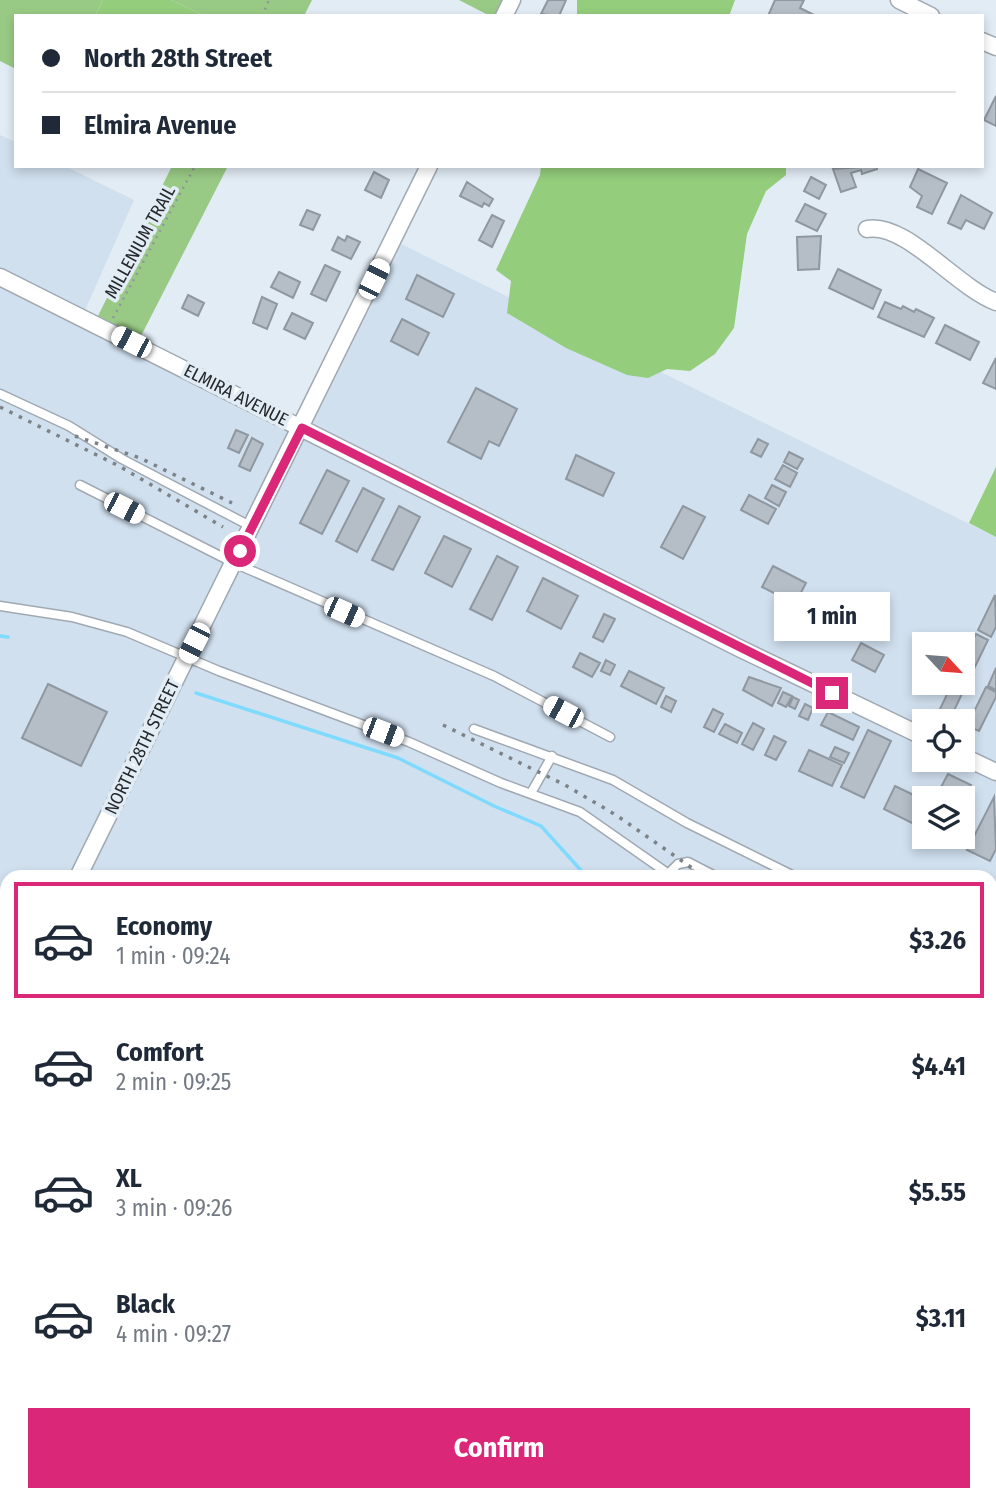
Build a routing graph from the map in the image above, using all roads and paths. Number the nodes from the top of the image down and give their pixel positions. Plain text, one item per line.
1 (898, 0) edge
2 (927, 14) edge
3 (194, 168) edge
4 (428, 168) edge
5 (867, 229) dead end
6 (0, 277) edge
7 (996, 302) edge
8 (106, 330) junction
9 (0, 394) edge
10 (302, 428) junction
11 (80, 485) dead end
12 (252, 527) junction
13 (234, 564) junction
14 (0, 606) edge
15 (187, 657) junction
16 (474, 729) dead end
17 (912, 731) edge
18 (610, 737) dead end
19 (552, 756) junction
20 (975, 762) edge
21 (996, 772) edge
22 (531, 793) junction
23 (84, 870) edge
24 (664, 870) edge
25 (674, 870) edge
26 (703, 870) edge
27 (782, 870) edge

1 - 2 street
3 - 8 path, MILLENIUM TRAIL
4 - 10 street, NORTH 28TH STREET
5 - 7 street
6 - 8 street, ELMIRA AVENUE
8 - 10 street, ELMIRA AVENUE
9 - 12 lane
10 - 12 street, NORTH 28TH STREET
10 - 17 street, ELMIRA AVENUE
11 - 13 lane
12 - 13 street, NORTH 28TH STREET
13 - 15 street, NORTH 28TH STREET
13 - 18 lane
14 - 15 lane
15 - 22 lane
15 - 23 street, NORTH 28TH STREET
16 - 19 lane
19 - 22 lane
19 - 27 lane
20 - 21 street
22 - 24 lane
25 - 26 lane

